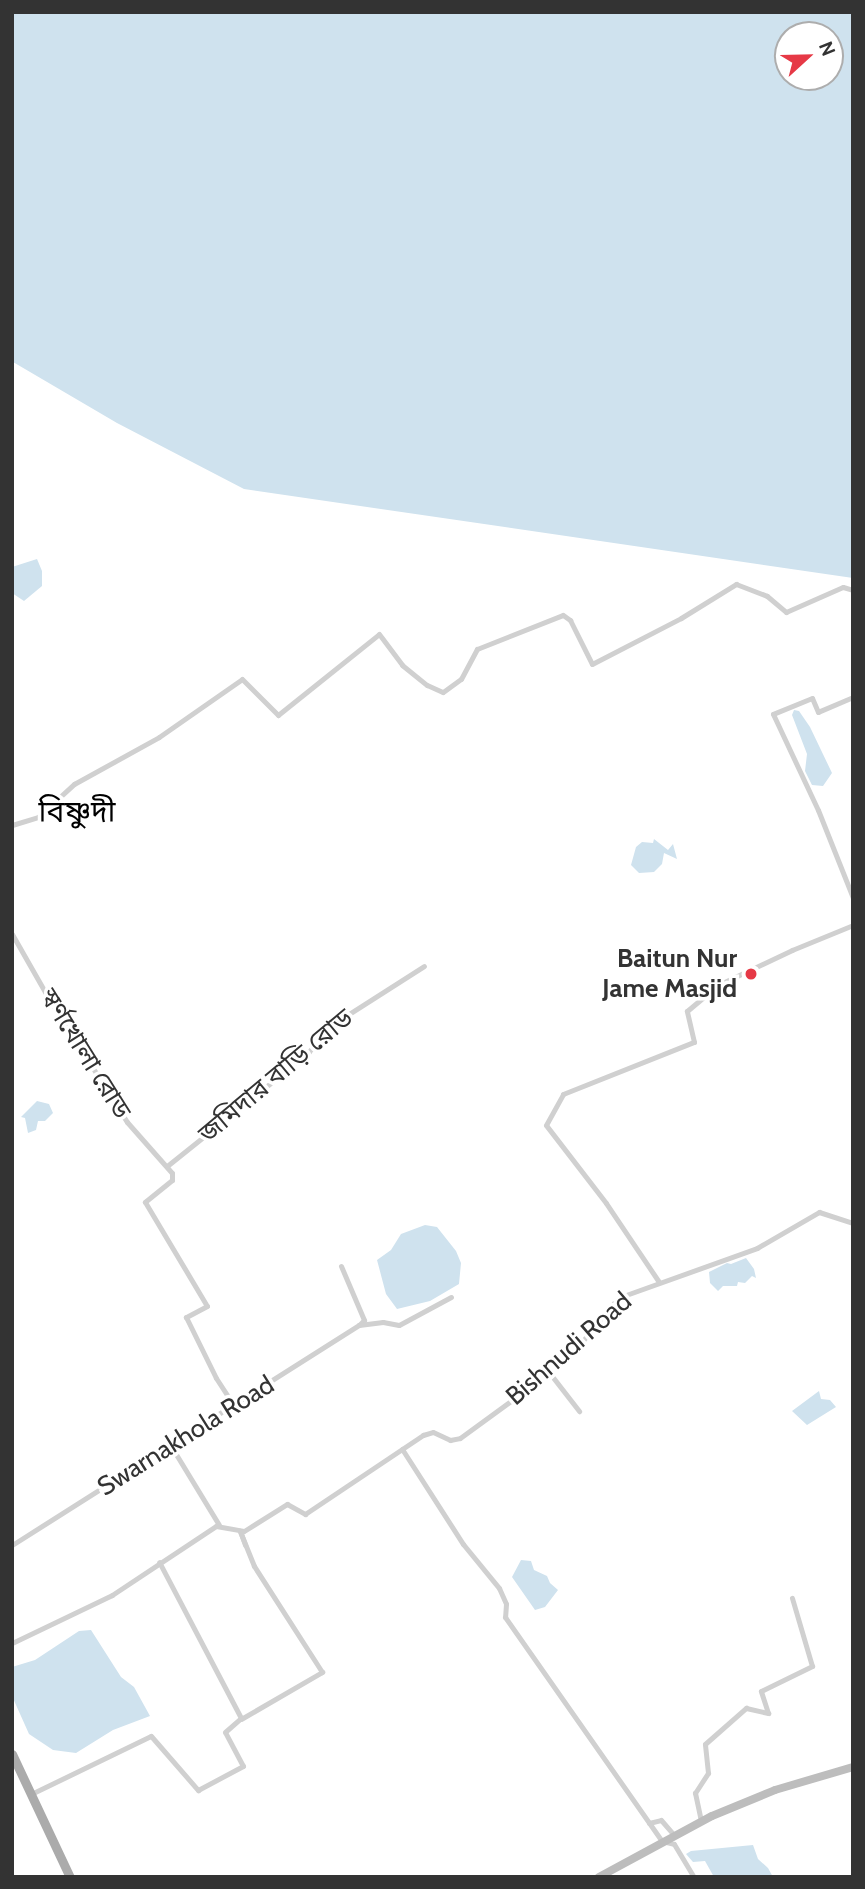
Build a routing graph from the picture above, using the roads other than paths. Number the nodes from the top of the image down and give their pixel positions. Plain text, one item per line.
1 (853, 590) edge
2 (853, 697) edge
3 (12, 825) edge
4 (853, 898) edge
5 (853, 925) edge
6 (12, 934) edge
7 (424, 966) dead end
8 (167, 1166) junction
9 (853, 1223) edge
10 (341, 1266) dead end
11 (659, 1282) junction
12 (451, 1297) dead end
13 (359, 1325) junction
14 (548, 1371) junction
15 (234, 1406) junction
16 (579, 1411) dead end
17 (171, 1446) junction
18 (402, 1449) junction
19 (219, 1525) junction
20 (240, 1531) junction
21 (12, 1545) edge
22 (245, 1545) dead end
23 (159, 1562) junction
24 (792, 1598) dead end
25 (12, 1643) edge
26 (241, 1718) junction
27 (12, 1754) edge
28 (853, 1767) edge
29 (30, 1794) junction
30 (701, 1821) junction
31 (649, 1823) junction
32 (673, 1834) junction
33 (662, 1841) junction
34 (70, 1877) edge
35 (599, 1877) edge
36 (694, 1877) edge

1 - 3 street
2 - 4 street
5 - 11 street
6 - 8 street, স্বর্ণখোলা রোড
7 - 8 street, জমিদার বাড়ি রোড
8 - 15 street
9 - 11 street, Bishnudi Road
10 - 13 street
11 - 14 street, Bishnudi Road
12 - 13 street
13 - 15 street, Swarnakhola Road
14 - 16 street
14 - 18 street, Bishnudi Road
15 - 17 street, Swarnakhola Road
17 - 19 street
17 - 21 street, Swarnakhola Road
18 - 20 street, Bishnudi Road
18 - 31 street
19 - 20 street
19 - 23 street
20 - 22 street
20 - 26 street
23 - 25 street
23 - 26 street
24 - 30 street
26 - 29 street
27 - 29 main road
28 - 30 street
29 - 34 main road
30 - 32 street
31 - 32 street
31 - 33 street
32 - 33 street
33 - 35 street
33 - 36 street

